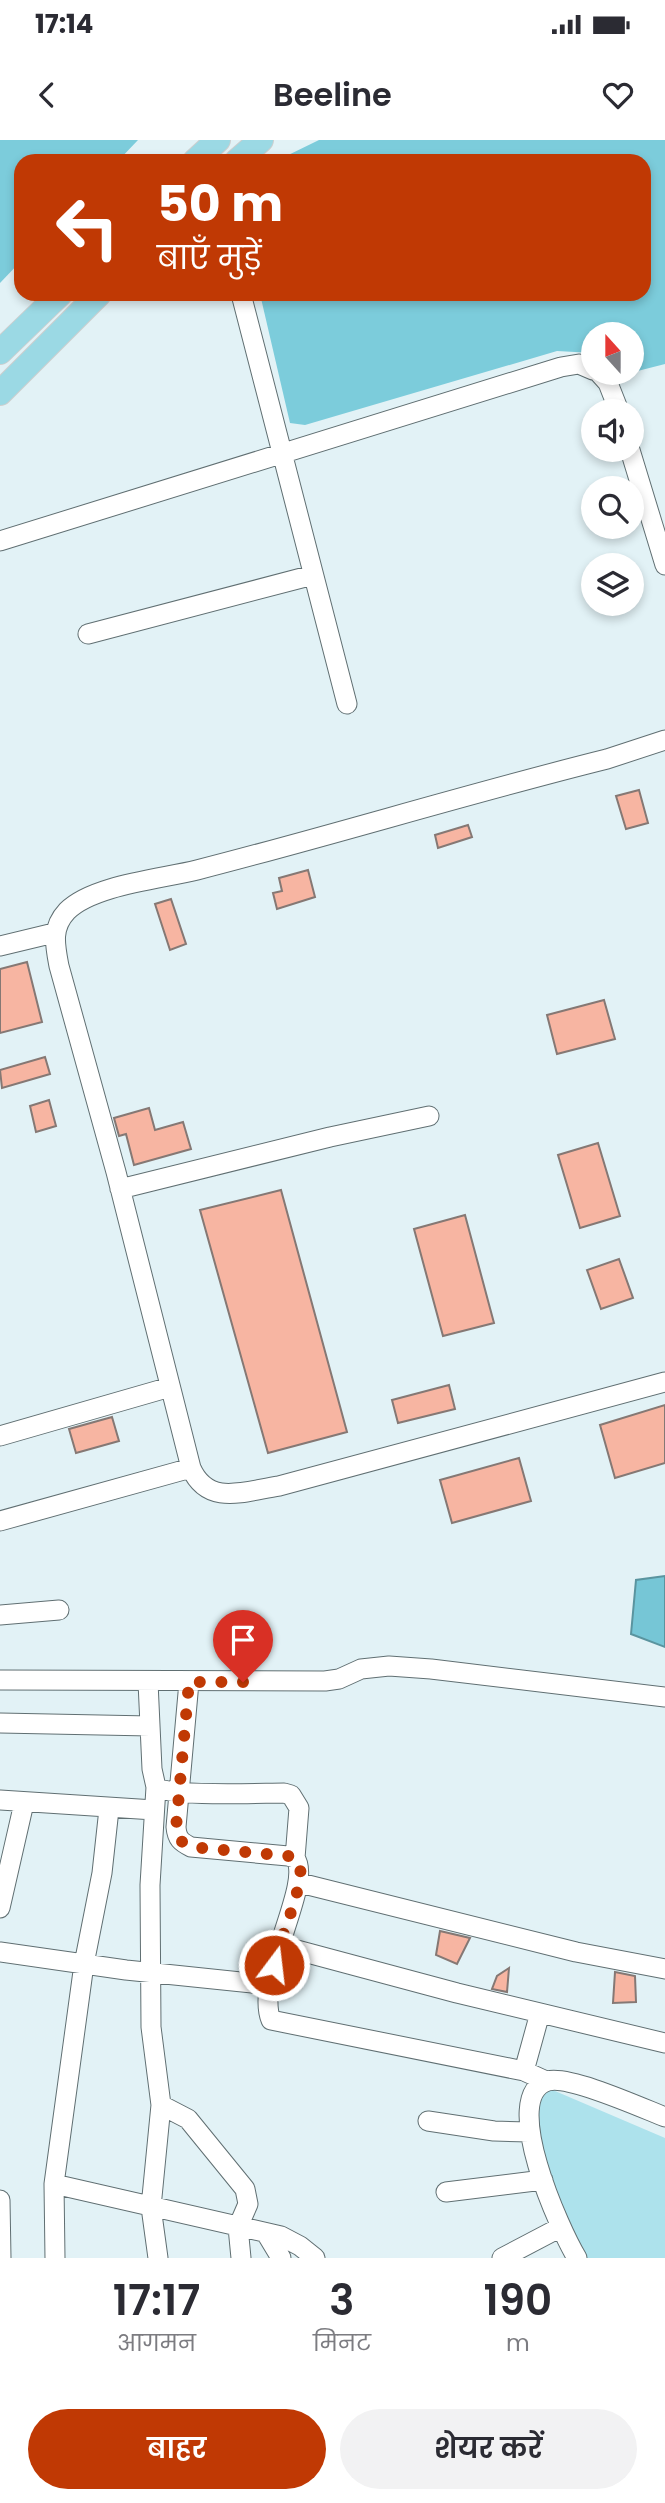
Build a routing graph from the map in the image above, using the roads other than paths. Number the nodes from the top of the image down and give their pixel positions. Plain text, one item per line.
1 (218, 140) edge
2 (261, 140) edge
3 (203, 154) edge
4 (245, 154) edge
5 (53, 301) edge
6 (92, 301) edge
7 (243, 301) edge
8 (0, 352) edge
9 (581, 365) edge
10 (0, 393) edge
11 (280, 453) junction
12 (634, 462) edge
13 (0, 541) edge
14 (665, 565) edge
15 (313, 575) junction
16 (88, 634) dead end
17 (347, 704) dead end
18 (665, 740) edge
19 (54, 933) junction
20 (0, 946) edge
21 (429, 1116) dead end
22 (120, 1189) junction
23 (665, 1382) edge
24 (170, 1387) junction
25 (0, 1436) edge
26 (191, 1468) junction
27 (0, 1521) edge
28 (60, 1610) dead end
29 (0, 1615) edge
30 (0, 1680) edge
31 (148, 1682) junction
32 (189, 1682) junction
33 (665, 1697) edge
34 (0, 1723) edge
35 (150, 1726) junction
36 (156, 1787) junction
37 (180, 1791) junction
38 (0, 1800) edge
39 (24, 1803) junction
40 (109, 1809) junction
41 (154, 1811) junction
42 (152, 1839) junction
43 (181, 1842) junction
44 (295, 1858) junction
45 (300, 1883) junction
46 (0, 1908) edge
47 (278, 1945) junction
48 (0, 1952) edge
49 (84, 1964) junction
50 (665, 1969) edge
51 (151, 1973) junction
52 (270, 1985) junction
53 (540, 2013) junction
54 (665, 2043) edge
55 (524, 2071) junction
56 (546, 2081) junction
57 (161, 2105) junction
58 (665, 2117) edge
59 (428, 2121) dead end
60 (529, 2133) junction
61 (543, 2180) junction
62 (54, 2184) junction
63 (446, 2192) dead end
64 (0, 2200) edge
65 (151, 2207) junction
66 (237, 2227) junction
67 (561, 2227) junction
68 (266, 2233) junction
69 (1, 2258) edge
70 (55, 2258) edge
71 (158, 2258) edge
72 (241, 2258) edge
73 (281, 2258) edge
74 (315, 2258) edge
75 (502, 2258) edge
76 (577, 2258) edge

1 - 3 main road
2 - 4 main road
5 - 8 main road
6 - 10 main road
7 - 11 street
9 - 11 street
11 - 13 street
11 - 15 street
12 - 14 street
15 - 16 street
15 - 17 street
18 - 19 street
19 - 20 street
19 - 22 street
21 - 22 street
22 - 24 street
23 - 26 street
24 - 25 street
24 - 26 street
26 - 27 street
28 - 29 street
30 - 31 street
31 - 32 street
31 - 35 street
32 - 33 street
32 - 37 street
34 - 35 street
35 - 36 street
36 - 37 street
36 - 41 street
37 - 43 street
37 - 44 street
38 - 39 street
39 - 40 street
39 - 46 street
40 - 41 street
40 - 49 street
41 - 42 street
42 - 43 street
42 - 51 street
43 - 44 street
44 - 45 street
45 - 47 street
45 - 50 street
47 - 52 street
47 - 53 street
48 - 49 street
49 - 51 street
49 - 62 street
51 - 52 street
51 - 57 street
52 - 55 street
53 - 54 street
53 - 55 street
55 - 56 street
56 - 58 street
56 - 60 street
57 - 65 street
57 - 66 street
59 - 60 street
60 - 61 street
61 - 63 street
61 - 67 street
62 - 65 street
62 - 70 street
64 - 69 street
65 - 66 street
65 - 71 street
66 - 68 street
66 - 72 street
67 - 75 street
67 - 76 street
68 - 73 street
68 - 74 street

